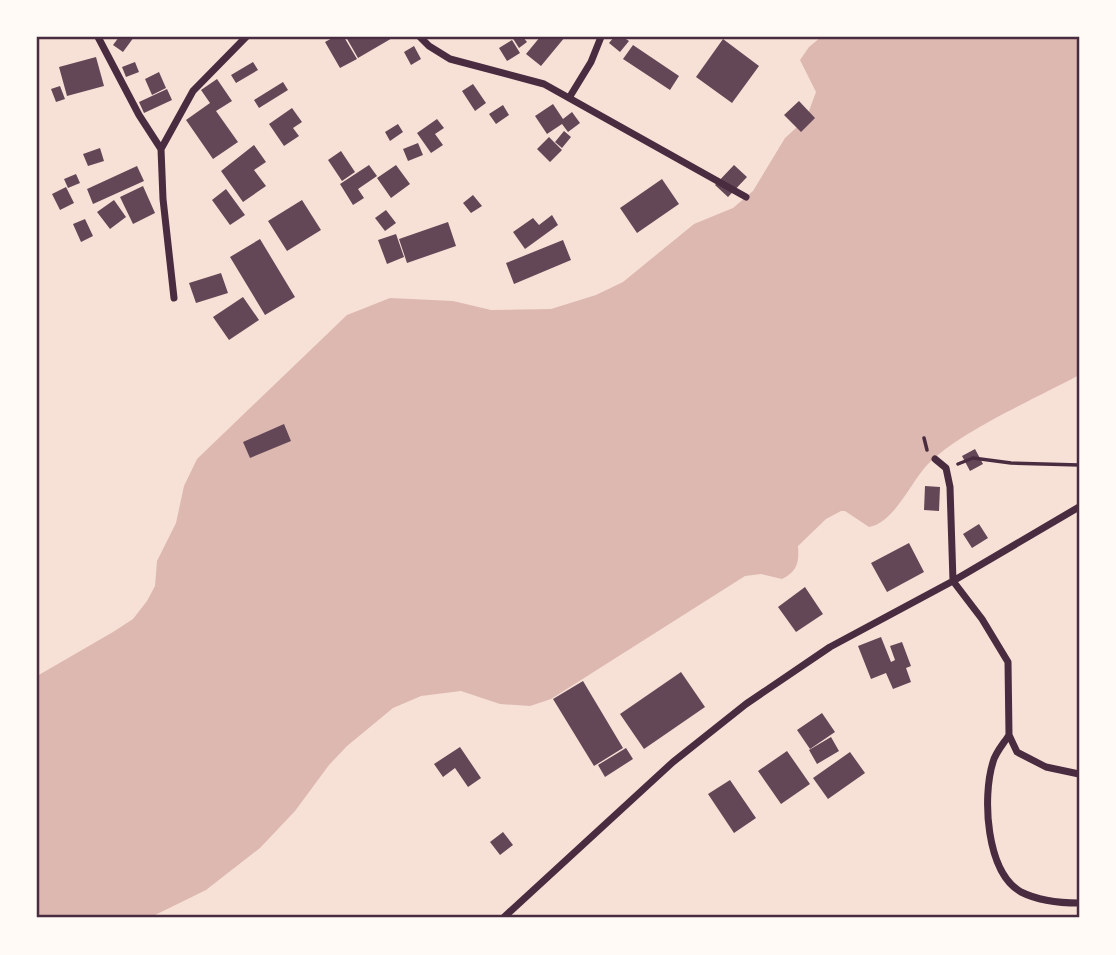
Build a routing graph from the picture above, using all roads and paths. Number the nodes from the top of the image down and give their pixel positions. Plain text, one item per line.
1 (98, 37) edge
2 (246, 37) edge
3 (420, 37) edge
4 (601, 37) edge
5 (569, 98) junction
6 (162, 149) junction
7 (746, 197) dead end
8 (174, 298) dead end
9 (935, 459) dead end
10 (1079, 465) edge
11 (946, 468) junction
12 (1079, 507) edge
13 (953, 581) junction
14 (1009, 735) junction
15 (1079, 774) edge
16 (1079, 903) edge
17 (503, 918) edge

1 - 6 street
2 - 6 street
3 - 5 street
4 - 5 street
5 - 7 street
6 - 8 street
9 - 11 street
10 - 11 path
11 - 13 street
12 - 13 street
13 - 14 street
13 - 17 street
14 - 15 street
14 - 16 street

